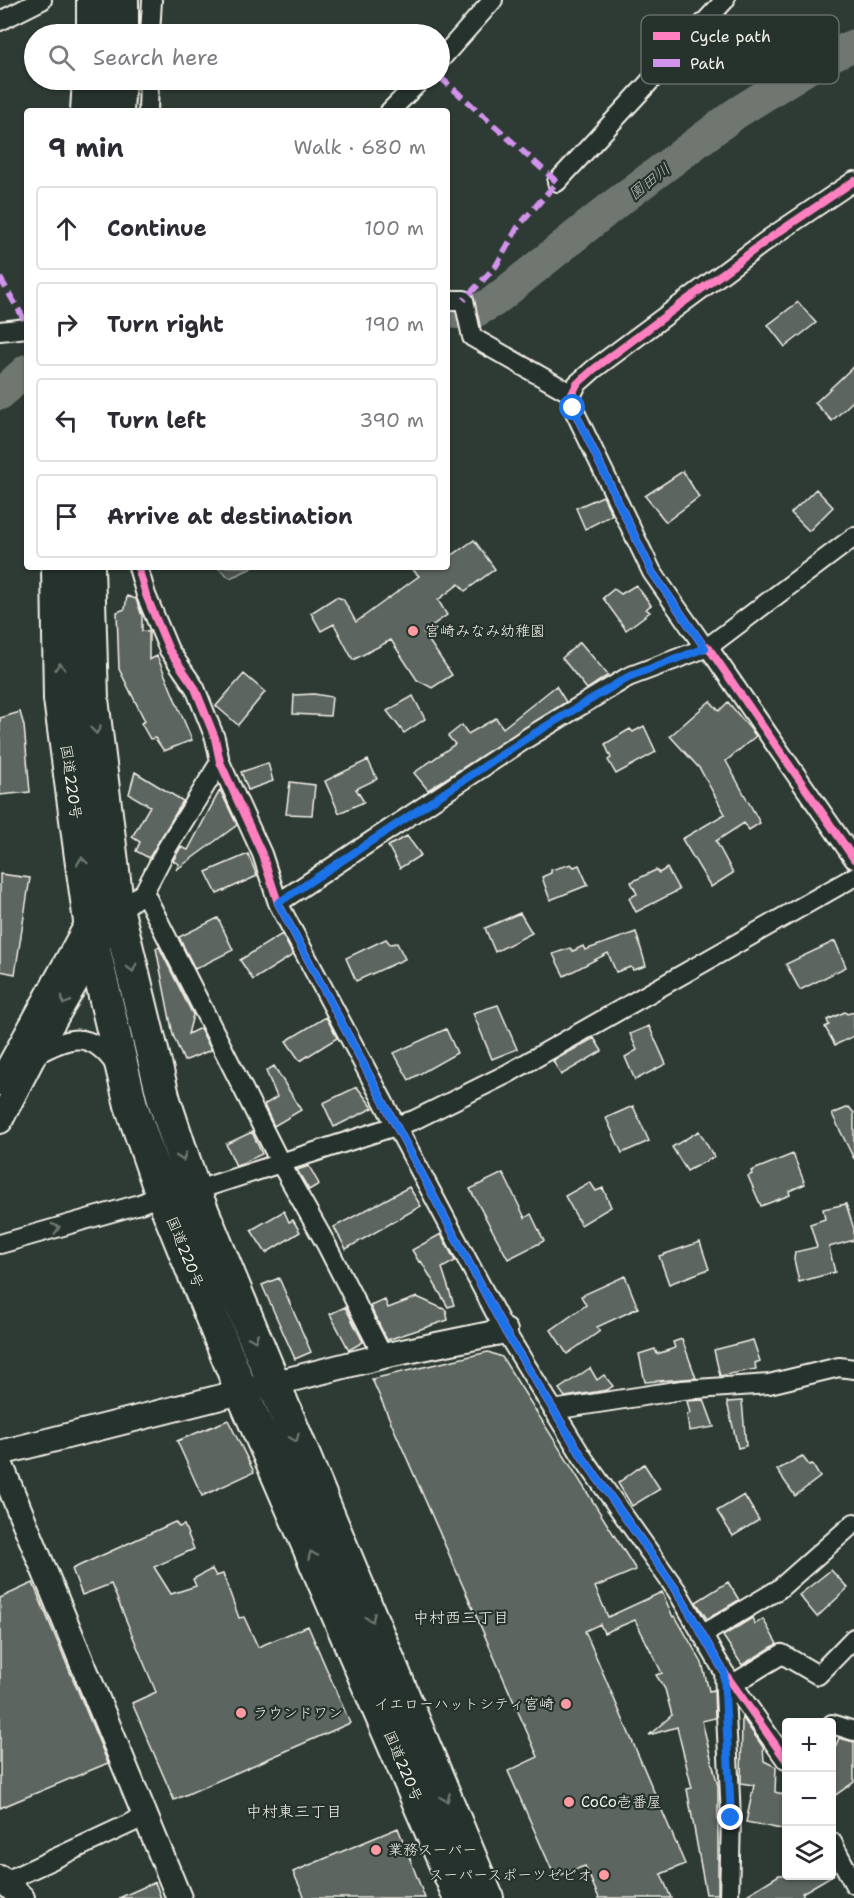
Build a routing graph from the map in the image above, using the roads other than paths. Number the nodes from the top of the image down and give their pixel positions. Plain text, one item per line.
1 (42, 0) edge
2 (93, 0) edge
3 (122, 0) edge
4 (152, 0) edge
5 (493, 0) edge
6 (725, 0) edge
7 (711, 15) edge
8 (0, 21) edge
9 (93, 24) edge
10 (122, 24) edge
11 (151, 24) edge
12 (450, 49) edge
13 (647, 84) edge
14 (88, 90) edge
15 (118, 90) edge
16 (149, 90) edge
17 (411, 90) edge
18 (87, 108) edge
19 (117, 108) edge
20 (148, 108) edge
21 (393, 108) edge
22 (854, 181) edge
23 (557, 182) dead end
24 (450, 300) edge
25 (24, 328) edge
26 (0, 331) edge
27 (572, 394) junction
28 (854, 537) edge
29 (58, 570) edge
30 (88, 570) edge
31 (139, 570) edge
32 (706, 647) junction
33 (220, 762) junction
34 (854, 859) edge
35 (854, 877) edge
36 (144, 892) junction
37 (278, 903) junction
38 (104, 915) junction
39 (94, 950) junction
40 (33, 1057) junction
41 (124, 1078) junction
42 (0, 1083) edge
43 (0, 1121) edge
44 (398, 1126) junction
45 (281, 1164) junction
46 (194, 1191) junction
47 (162, 1195) junction
48 (0, 1244) edge
49 (505, 1331) junction
50 (383, 1356) junction
51 (854, 1369) edge
52 (273, 1384) junction
53 (242, 1392) junction
54 (553, 1410) junction
55 (0, 1453) edge
56 (0, 1463) edge
57 (854, 1523) edge
58 (702, 1635) junction
59 (854, 1638) edge
60 (729, 1678) junction
61 (836, 1726) edge
62 (854, 1731) edge
63 (782, 1754) edge
64 (144, 1816) junction
65 (836, 1851) edge
66 (2, 1880) edge
67 (854, 1884) edge
68 (22, 1898) edge
69 (178, 1898) edge
70 (460, 1898) edge
71 (487, 1898) edge
72 (729, 1898) edge

1 - 8 street
2 - 9 highway
3 - 10 highway
4 - 11 street
5 - 12 street
6 - 7 street
13 - 23 street
14 - 18 highway
15 - 19 highway
16 - 20 street
17 - 21 street
22 - 27 street
24 - 27 street
25 - 26 street
27 - 32 street
28 - 32 street
38 -> 29 highway, 国道220号
30 -> 38 highway, 国道220号
31 - 33 street
32 - 34 street
32 - 37 street
33 - 36 street
33 - 37 street
35 - 44 street
36 - 38 street
36 - 45 street
37 - 44 street
38 - 39 highway, 国道220号
38 - 42 street
38 -> 46 highway, 国道220号
39 -> 40 street
39 - 41 highway, 国道220号
40 - 41 street
40 - 43 street
41 - 47 highway, 国道220号
44 - 45 street
44 - 49 street
45 - 46 street
45 - 50 street
46 -> 52 highway, 国道220号
48 -> 47 street
47 - 53 highway, 国道220号
49 - 50 street
49 - 54 street
50 - 52 street
51 - 54 street
52 - 53 street
52 -> 71 highway, 国道220号
53 - 55 street
70 -> 53 highway, 国道220号
54 - 58 street
56 - 64 street
57 - 58 street
58 - 60 street
59 - 60 street
60 - 63 street
60 - 72 street
61 - 62 street
64 - 66 street
64 - 69 street
65 - 67 street
66 - 68 street

